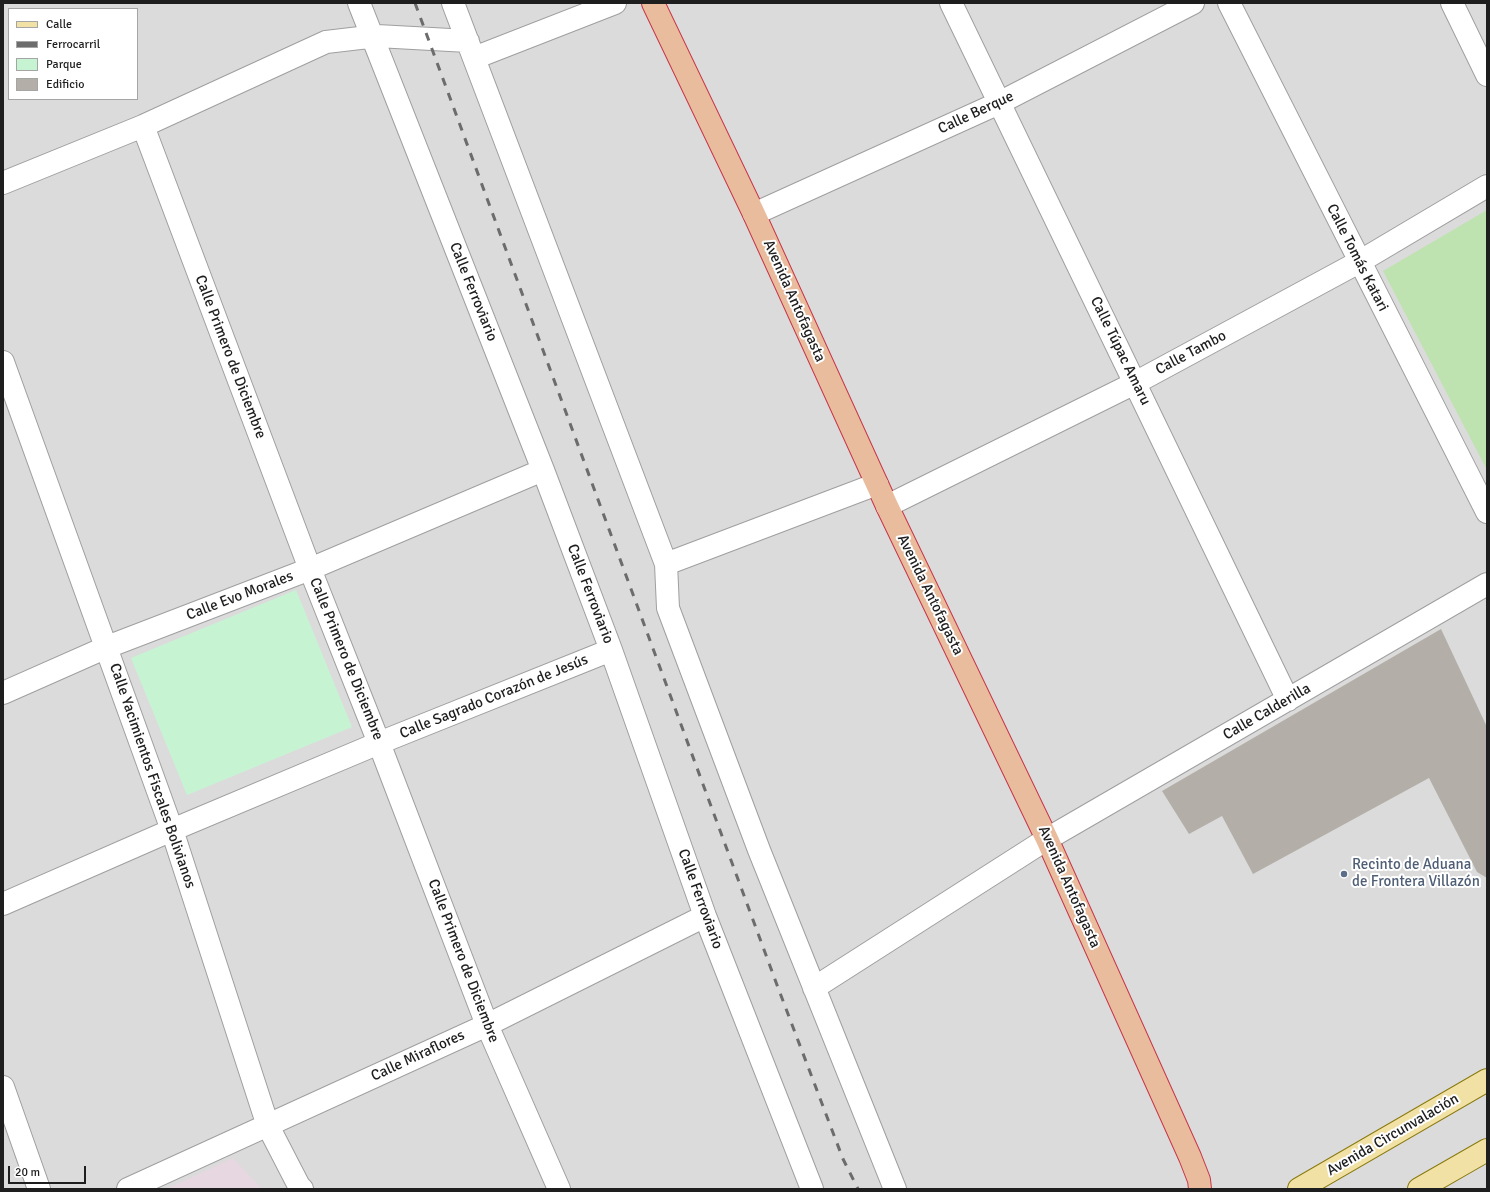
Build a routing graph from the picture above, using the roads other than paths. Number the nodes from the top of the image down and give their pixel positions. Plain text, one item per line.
1 (359, 3) edge
2 (453, 3) edge
3 (615, 3) edge
4 (653, 3) edge
5 (951, 3) edge
6 (1193, 3) edge
7 (1229, 3) edge
8 (1452, 3) edge
9 (372, 36) junction
10 (471, 50) junction
11 (1487, 75) edge
12 (999, 103) junction
13 (143, 126) junction
14 (3, 183) edge
15 (1487, 186) edge
16 (754, 214) junction
17 (1359, 262) junction
18 (3, 362) edge
19 (1135, 383) junction
20 (543, 470) junction
21 (877, 484) junction
22 (887, 506) junction
23 (1487, 512) edge
24 (666, 564) junction
25 (310, 569) junction
26 (1487, 584) edge
27 (107, 647) junction
28 (611, 650) junction
29 (3, 693) edge
30 (1288, 700) junction
31 (379, 743) junction
32 (172, 830) junction
33 (1047, 839) junction
34 (3, 904) edge
35 (705, 916) junction
36 (814, 988) junction
37 (487, 1025) junction
38 (1487, 1080) edge
39 (3, 1087) edge
40 (268, 1126) junction
41 (1487, 1150) edge
42 (39, 1189) edge
43 (128, 1189) edge
44 (302, 1189) edge
45 (559, 1189) edge
46 (812, 1189) edge
47 (895, 1189) edge
48 (1200, 1189) edge
49 (1299, 1189) edge
50 (1419, 1189) edge

1 - 9 street, Calle Ferroviario
2 - 10 street
3 - 10 street
4 - 16 highway, Avenida Antofagasta
5 - 12 street, Calle Túpac Amaru
6 - 12 street, Calle Berque
7 - 17 street, Calle Tomás Katari
8 - 11 street
9 - 10 street
9 - 13 street
9 - 20 street, Calle Ferroviario
10 - 24 street
12 - 16 street, Calle Berque
12 - 19 street, Calle Túpac Amaru
13 - 14 street
13 - 25 street, Calle Primero de Diciembre
15 - 17 street, Calle Tambo
16 - 21 highway, Avenida Antofagasta
17 - 19 street, Calle Tambo
17 - 23 street, Calle Tomás Katari
18 - 27 street, Calle Yacimientos Fiscales Bolivianos
19 - 22 street, Calle Tambo
19 - 30 street, Calle Túpac Amaru
20 - 25 street, Calle Evo Morales
20 - 28 street, Calle Ferroviario
21 - 22 highway, Avenida Antofagasta
21 - 24 street
22 - 33 highway, Avenida Antofagasta
24 - 36 street
25 - 27 street, Calle Evo Morales
25 - 31 street, Calle Primero de Diciembre
26 - 30 street, Calle Calderilla
27 - 29 street, Calle Evo Morales
27 - 32 street, Calle Yacimientos Fiscales Bolivianos
28 - 31 street, Calle Sagrado Corazón de Jesús
28 - 35 street, Calle Ferroviario
30 - 33 street, Calle Calderilla
31 - 32 street, Calle Sagrado Corazón de Jesús
31 - 37 street, Calle Primero de Diciembre
32 - 34 street, Calle Sagrado Corazón de Jesús
32 - 40 street, Calle Yacimientos Fiscales Bolivianos
33 - 36 street, Calle Calderilla
33 - 48 highway, Avenida Antofagasta
35 - 37 street, Calle Miraflores
35 - 46 street, Calle Ferroviario
36 - 47 street
37 - 40 street, Calle Miraflores
37 - 45 street, Calle Primero de Diciembre
38 - 49 main road, Avenida Circunvalación
39 - 42 street
40 - 43 street, Calle Miraflores
40 - 44 street, Calle Yacimientos Fiscales Bolivianos
41 - 50 main road

